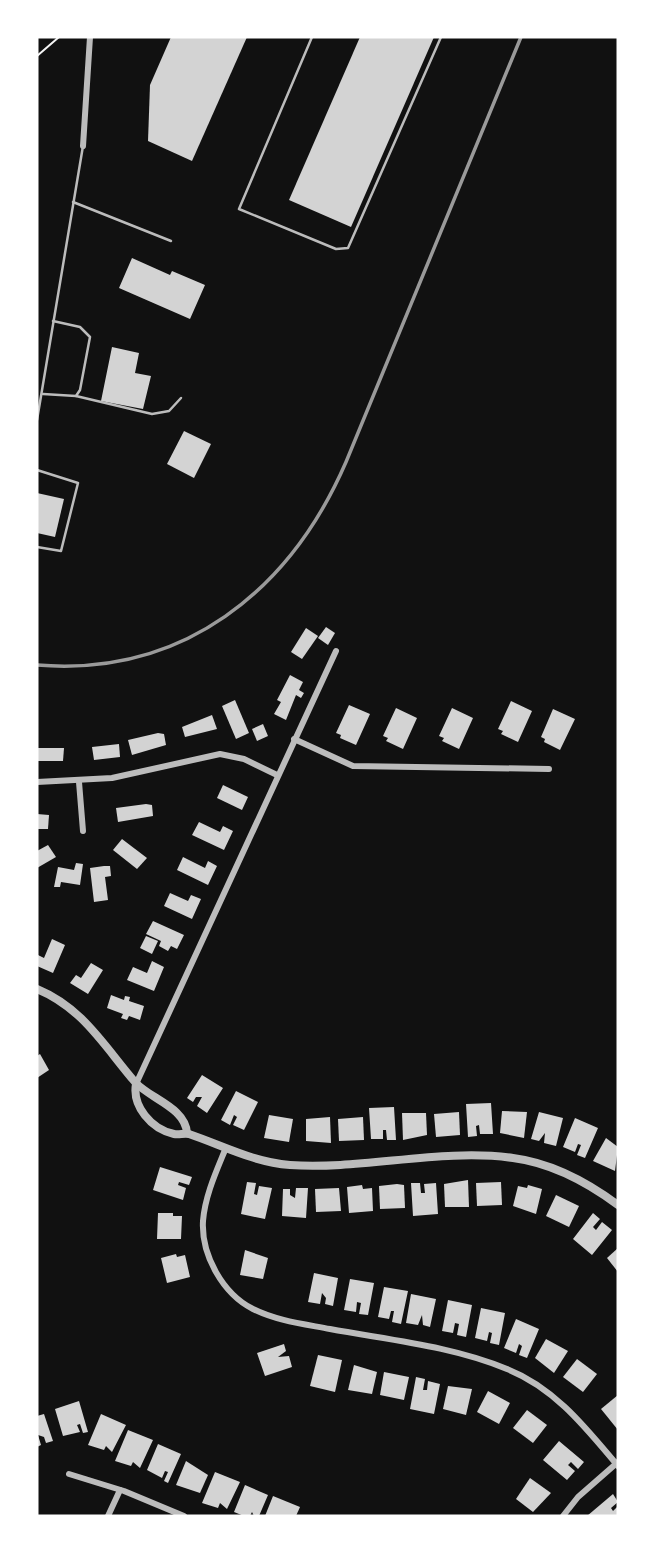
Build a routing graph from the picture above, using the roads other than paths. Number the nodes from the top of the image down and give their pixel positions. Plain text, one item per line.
1 (90, 37) edge
2 (312, 37) edge
3 (441, 37) edge
4 (83, 146) joint
5 (73, 202) junction
6 (171, 241) dead end
7 (53, 321) junction
8 (41, 394) junction
9 (76, 396) junction
10 (181, 398) dead end
11 (37, 420) edge
12 (37, 470) edge
13 (37, 547) edge
14 (336, 651) dead end
15 (294, 739) junction
16 (550, 769) dead end
17 (277, 775) junction
18 (37, 782) edge
19 (79, 782) junction
20 (83, 831) dead end
21 (37, 989) edge
22 (136, 1084) junction
23 (187, 1133) junction
24 (225, 1150) junction
25 (618, 1205) edge
26 (618, 1464) edge
27 (69, 1474) dead end
28 (120, 1490) junction
29 (108, 1516) edge
30 (184, 1516) edge
31 (563, 1516) edge

1 - 4 street
2 - 3 lane
4 - 5 lane
5 - 6 lane
5 - 7 lane
7 - 8 lane
7 - 9 lane
8 - 9 lane
8 - 11 lane
9 - 10 lane
12 - 13 lane
14 - 15 street
15 - 16 street
15 - 17 street
17 - 19 street
17 - 22 street
18 - 19 street
19 - 20 street
21 - 22 street
22 - 23 street
22 - 23 street
23 - 24 street
24 - 25 street
24 - 26 street
26 - 31 street
27 - 28 street
28 - 29 street
28 - 30 street

